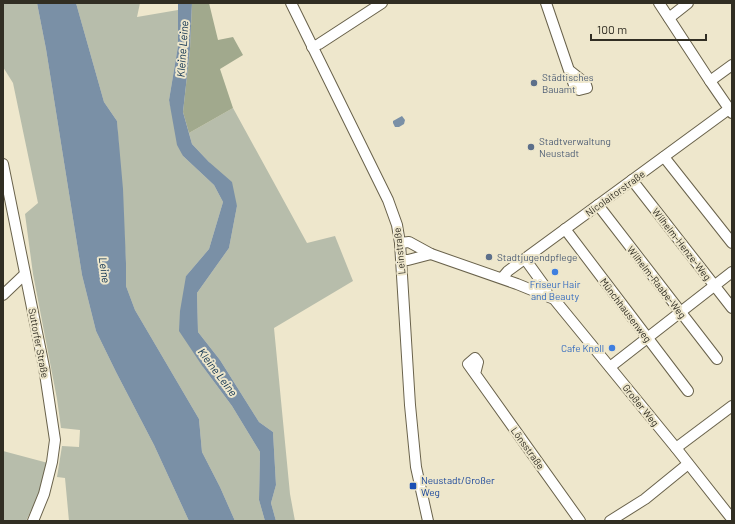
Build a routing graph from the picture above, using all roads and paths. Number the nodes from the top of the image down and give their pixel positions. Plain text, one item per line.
1 (291, 3) edge
2 (382, 3) edge
3 (546, 3) edge
4 (659, 3) edge
5 (688, 3) edge
6 (669, 18) junction
7 (312, 47) junction
8 (732, 65) edge
9 (570, 71) dead end
10 (710, 81) junction
11 (730, 111) edge
12 (664, 157) junction
13 (3, 164) edge
14 (632, 180) junction
15 (598, 205) junction
16 (565, 229) junction
17 (400, 243) junction
18 (732, 243) edge
19 (431, 254) junction
20 (525, 259) junction
21 (401, 260) junction
22 (732, 272) edge
23 (25, 274) junction
24 (502, 278) junction
25 (715, 286) junction
26 (3, 295) edge
27 (547, 295) junction
28 (732, 308) edge
29 (681, 313) junction
30 (647, 338) junction
31 (717, 359) dead end
32 (610, 367) junction
33 (475, 374) dead end
34 (688, 391) dead end
35 (732, 406) edge
36 (676, 448) junction
37 (688, 464) junction
38 (732, 519) edge
39 (33, 521) edge
40 (428, 521) edge
41 (580, 521) edge
42 (610, 521) edge

1 - 7 street, Leinstraße
2 - 7 street
3 - 9 street
4 - 6 street
5 - 6 street
6 - 10 street
7 - 17 street, Leinstraße
8 - 10 street
10 - 11 street
11 - 12 street, Nicolaitorstraße
12 - 14 street, Nicolaitorstraße
12 - 18 street
13 - 23 street, Suttorfer Straße
14 - 15 street, Nicolaitorstraße
14 - 25 street, Wilhelm-Henze-Weg
15 - 16 street, Nicolaitorstraße
15 - 29 street, Wilhelm-Raabe-Weg
16 - 20 street, Nicolaitorstraße
16 - 30 street, Münchhausenweg
17 - 19 street, Großer Weg
17 - 21 street, Leinstraße
19 - 21 street
19 - 24 street, Großer Weg
20 - 24 street, Nicolaitorstraße
20 - 27 street, Großer Weg
21 - 40 street, Leinstraße
22 - 25 street
23 - 26 street
23 - 39 street, Suttorfer Straße
24 - 27 street, Großer Weg
25 - 28 street, Wilhelm-Henze-Weg
25 - 29 street
27 - 32 street, Großer Weg
29 - 30 street
29 - 31 street, Wilhelm-Raabe-Weg
30 - 32 street
30 - 34 street, Münchhausenweg
32 - 36 street, Großer Weg
33 - 41 street, Lönsstraße
35 - 36 street
36 - 37 street, Großer Weg
37 - 38 street, Großer Weg
37 - 42 street

